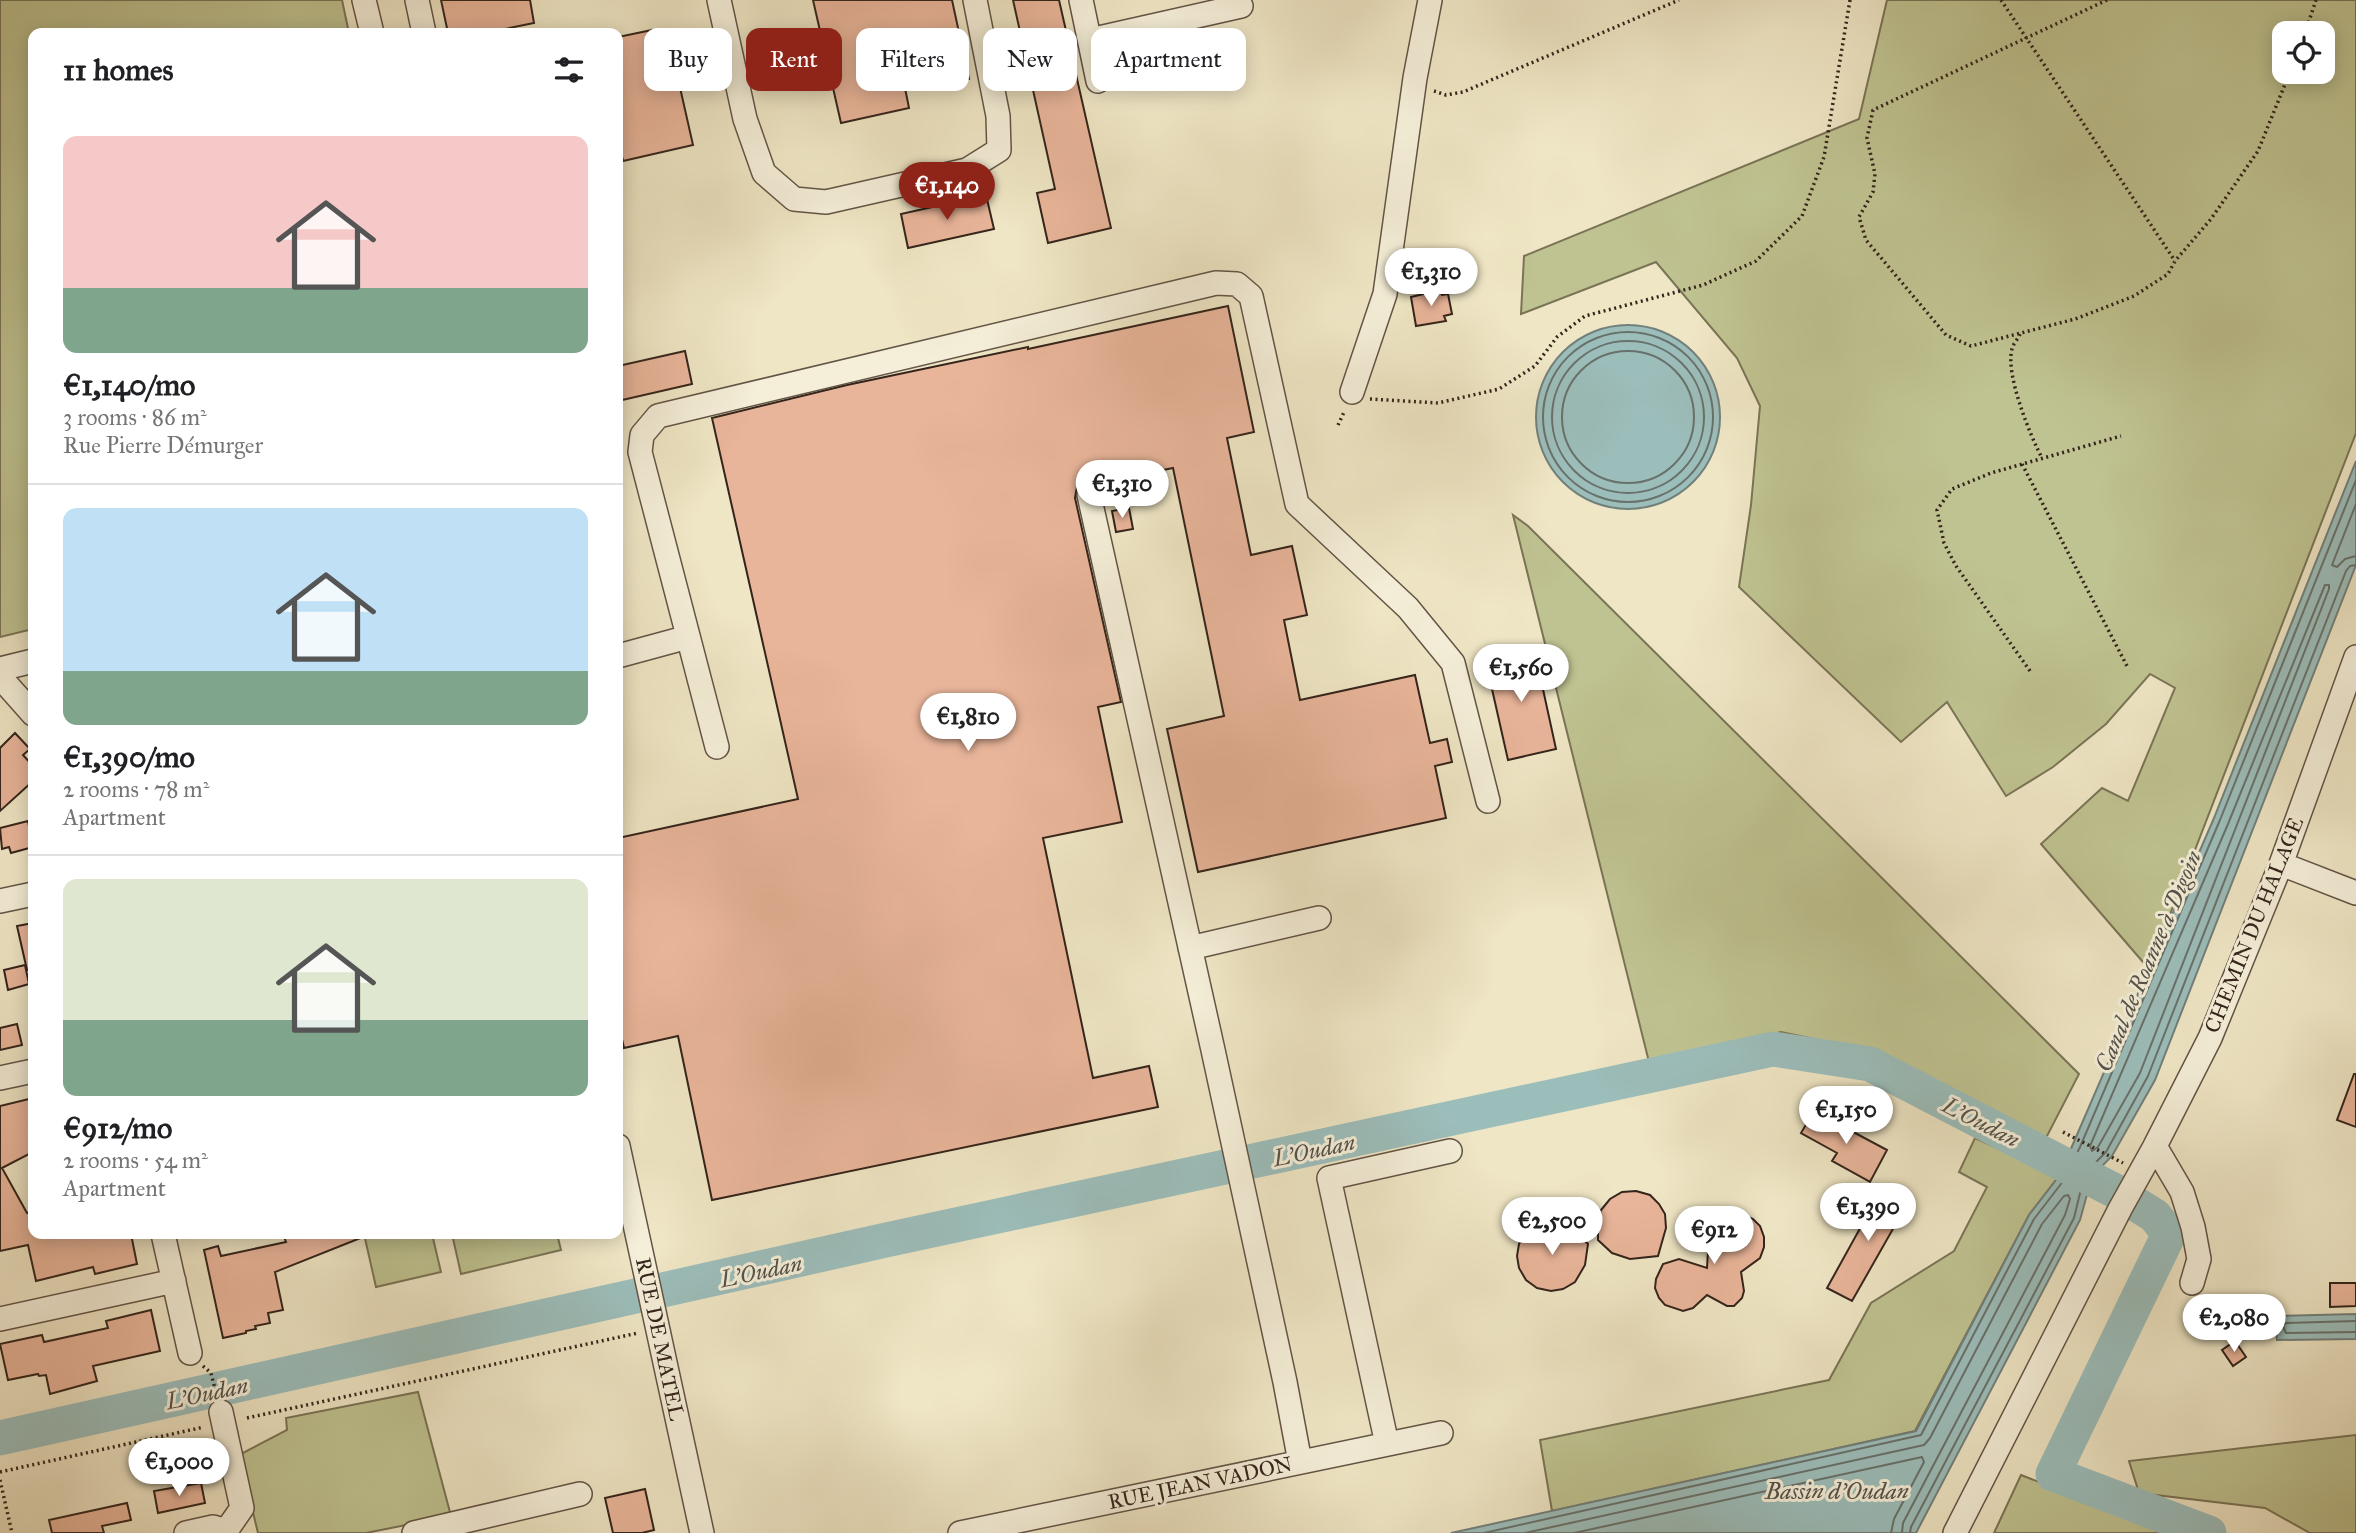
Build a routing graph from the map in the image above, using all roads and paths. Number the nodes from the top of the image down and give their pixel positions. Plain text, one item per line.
1 (365, 0) edge
2 (417, 0) edge
3 (719, 0) edge
4 (975, 0) edge
5 (1081, 0) edge
6 (1430, 0) edge
7 (1679, 0) edge
8 (1850, 0) edge
9 (2001, 0) edge
10 (2107, 0) edge
11 (2316, 0) edge
12 (1241, 6) dead end
13 (2309, 21) edge
14 (371, 28) edge
15 (423, 28) edge
16 (2026, 38) junction
17 (1090, 40) junction
18 (1091, 45) edge
19 (1415, 78) junction
20 (2285, 84) edge
21 (2175, 261) junction
22 (2020, 334) junction
23 (1361, 395) joint
24 (2121, 436) dead end
25 (2042, 458) junction
26 (2022, 464) junction
27 (1089, 495) dead end
28 (688, 637) junction
29 (623, 655) edge
30 (2356, 657) edge
31 (28, 662) edge
32 (2127, 666) dead end
33 (0, 669) edge
34 (2030, 671) dead end
35 (0, 677) edge
36 (28, 708) edge
37 (717, 747) dead end
38 (1488, 801) dead end
39 (2281, 864) junction
40 (2356, 893) edge
41 (28, 895) edge
42 (0, 901) edge
43 (1319, 918) dead end
44 (1190, 948) junction
45 (28, 1072) edge
46 (0, 1078) edge
47 (2063, 1132) dead end
48 (2155, 1146) junction
49 (1450, 1151) dead end
50 (623, 1169) edge
51 (2130, 1175) junction
52 (164, 1239) edge
53 (174, 1281) junction
54 (2192, 1283) dead end
55 (655, 1318) junction
56 (0, 1319) edge
57 (190, 1353) dead end
58 (222, 1417) joint
59 (247, 1418) dead end
60 (1441, 1433) dead end
61 (1387, 1444) junction
62 (1300, 1462) junction
63 (0, 1472) edge
64 (0, 1480) edge
65 (580, 1494) dead end
66 (227, 1532) edge
67 (12, 1533) edge
68 (186, 1533) edge
69 (414, 1533) edge
70 (702, 1533) edge
71 (960, 1533) edge
72 (1955, 1533) edge

1 - 14 street
2 - 15 street
3 - 4 street
5 - 17 street
6 - 19 street
7 - 19 path
8 - 23 path
9 - 16 path
10 - 16 path
11 - 13 path
12 - 17 street
16 - 21 path
16 - 22 path
17 - 18 street
19 - 23 street
20 - 21 path
21 - 22 path
22 - 25 path
24 - 25 path
25 - 26 path
26 - 32 path
26 - 34 path
27 - 44 street
28 - 29 street
28 - 37 street
28 - 38 street
30 - 39 street, CHEMIN DU HALAGE
31 - 33 street
35 - 36 street
39 - 40 street
39 - 48 street, CHEMIN DU HALAGE
41 - 42 street
43 - 44 street
44 - 62 street
45 - 46 street
47 - 51 path
48 - 51 street, CHEMIN DU HALAGE
48 - 54 street
49 - 61 street
50 - 55 street, RUE DE MATEL
51 - 72 street, CHEMIN DU HALAGE
52 - 53 street
53 - 56 street
53 - 57 street
55 - 59 path
55 - 70 street, RUE DE MATEL
58 - 63 path
58 - 66 street
60 - 61 street, RUE JEAN VADON
61 - 62 street, RUE JEAN VADON
62 - 71 street, RUE JEAN VADON
64 - 67 path
65 - 69 street
66 - 68 street

